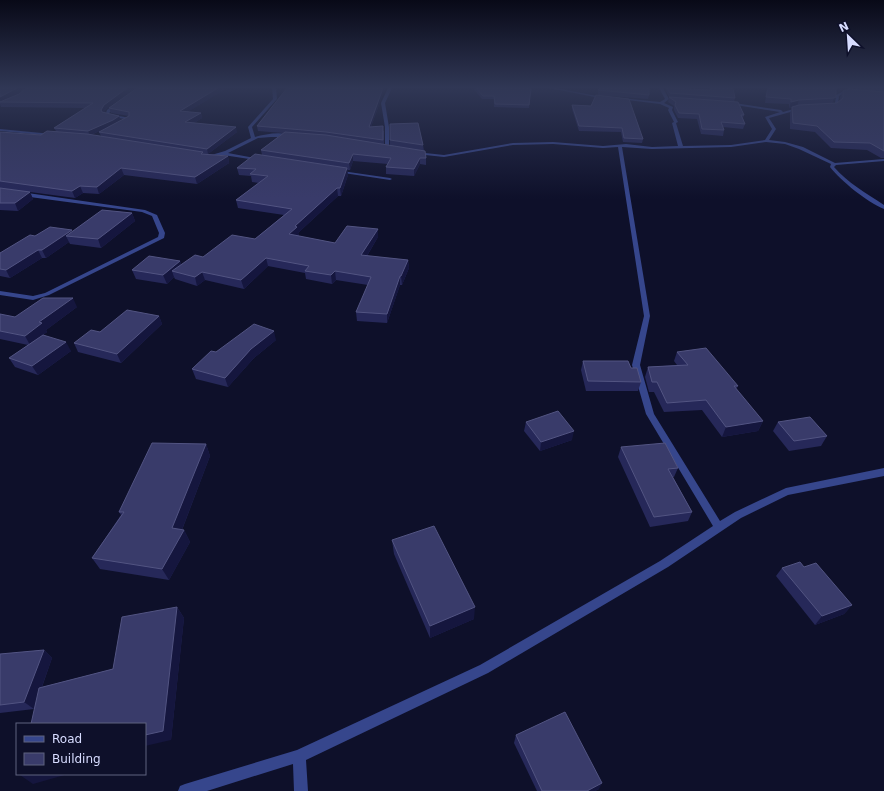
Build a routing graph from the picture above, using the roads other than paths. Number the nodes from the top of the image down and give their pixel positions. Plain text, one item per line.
1 (252, 125) edge
2 (387, 125) edge
3 (675, 125) edge
4 (772, 125) edge
5 (0, 130) edge
6 (59, 136) edge
7 (298, 136) edge
8 (253, 139) junction
9 (766, 141) junction
10 (620, 145) junction
11 (380, 147) edge
12 (681, 147) junction
13 (387, 148) junction
14 (394, 150) edge
15 (409, 152) edge
16 (223, 154) junction
17 (201, 156) edge
18 (884, 160) edge
19 (269, 161) edge
20 (834, 164) junction
21 (329, 170) edge
22 (390, 179) dead end
23 (0, 190) edge
24 (884, 207) edge
25 (0, 293) edge
26 (884, 472) edge
27 (719, 528) junction
28 (299, 756) junction
29 (185, 791) edge
30 (301, 791) edge

1 - 8 street
2 - 13 street
3 - 12 street
4 - 9 street
5 - 6 street
7 - 8 street
8 - 16 street
9 - 12 street
9 - 20 street
10 - 12 street
10 - 15 street
10 - 27 street
11 - 13 street
13 - 14 street
16 - 17 street
16 - 19 street
18 - 20 street
20 - 24 street
21 - 22 street
23 - 25 street
26 - 27 street
27 - 28 street
28 - 29 street
28 - 30 street

